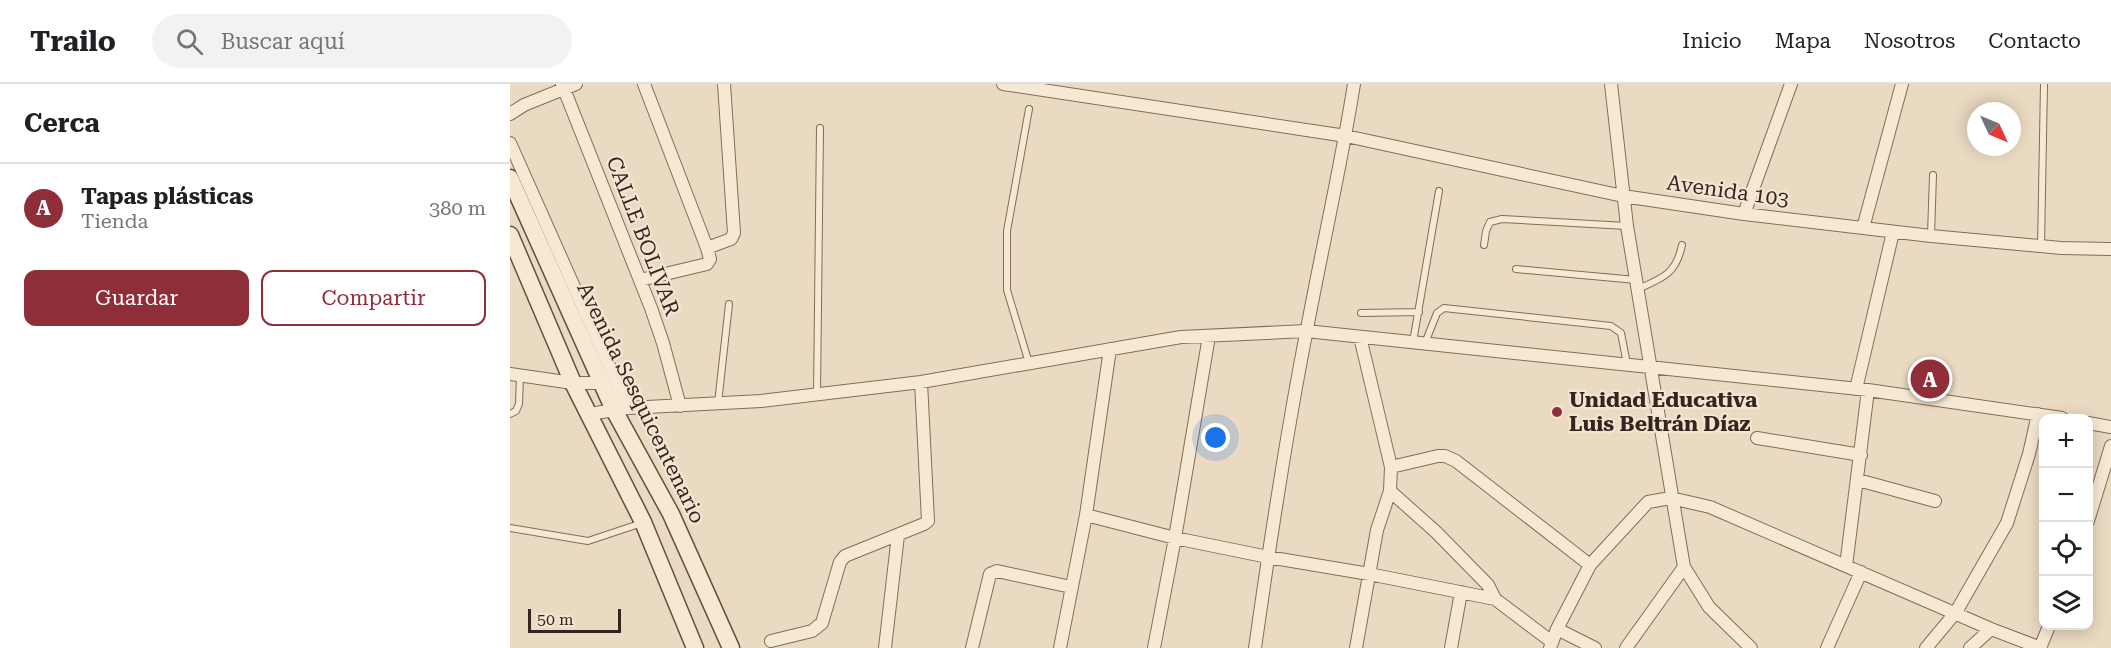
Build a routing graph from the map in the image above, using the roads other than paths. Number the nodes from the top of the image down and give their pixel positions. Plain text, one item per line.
1 (644, 84) edge
2 (724, 84) edge
3 (1003, 84) edge
4 (1354, 84) edge
5 (1610, 84) edge
6 (1791, 84) edge
7 (1902, 84) edge
8 (2044, 84) edge
9 (568, 85) edge
10 (1029, 109) dead end
11 (510, 114) edge
12 (820, 128) dead end
13 (1346, 136) junction
14 (510, 143) edge
15 (1933, 175) dead end
16 (510, 178) edge
17 (1439, 191) dead end
18 (1623, 196) junction
19 (1744, 214) junction
20 (1627, 226) junction
21 (1863, 228) junction
22 (1893, 232) junction
23 (510, 235) edge
24 (1931, 236) junction
25 (1484, 245) dead end
26 (1682, 245) dead end
27 (2042, 246) junction
28 (707, 248) junction
29 (2111, 249) edge
30 (1516, 268) dead end
31 (640, 280) junction
32 (1637, 285) junction
33 (729, 304) dead end
34 (1419, 312) junction
35 (1361, 313) dead end
36 (1306, 331) junction
37 (1209, 336) junction
38 (1360, 337) junction
39 (1419, 343) junction
40 (1110, 349) junction
41 (1029, 363) junction
42 (1627, 364) junction
43 (1652, 366) junction
44 (515, 375) edge
45 (921, 382) junction
46 (602, 383) junction
47 (573, 384) junction
48 (1862, 390) junction
49 (816, 395) junction
50 (718, 404) junction
51 (680, 406) junction
52 (621, 409) junction
53 (510, 414) edge
54 (589, 414) junction
55 (2038, 414) joint
56 (2093, 424) edge
57 (2111, 427) edge
58 (1757, 438) dead end
59 (2111, 446) edge
60 (1861, 455) junction
61 (1391, 467) junction
62 (1858, 480) junction
63 (1390, 491) junction
64 (1671, 498) junction
65 (1935, 501) dead end
66 (2093, 505) edge
67 (1086, 515) junction
68 (643, 522) junction
69 (510, 528) edge
70 (898, 535) junction
71 (1175, 538) junction
72 (1268, 557) junction
73 (1590, 565) junction
74 (1846, 566) junction
75 (1684, 567) junction
76 (1862, 572) junction
77 (1369, 574) junction
78 (1071, 587) junction
79 (1461, 592) junction
80 (1495, 598) junction
81 (1956, 612) junction
82 (1557, 629) junction
83 (1991, 629) junction
84 (2048, 630) edge
85 (771, 640) dead end
86 (1551, 645) edge
87 (696, 648) edge
88 (731, 648) edge
89 (885, 648) edge
90 (972, 648) edge
91 (1060, 648) edge
92 (1154, 648) edge
93 (1255, 648) edge
94 (1356, 648) edge
95 (1451, 648) edge
96 (1595, 648) edge
97 (1626, 648) edge
98 (1751, 648) edge
99 (1827, 648) edge
100 (1926, 648) edge
101 (1970, 648) edge
102 (2041, 648) edge

1 - 28 street
2 - 28 street
3 - 13 street, Avenida 103
4 - 13 street
5 - 18 street
6 - 19 street
7 - 21 street
8 - 27 lane
9 - 11 street
9 - 31 street, CALLE BOLIVAR
10 - 41 lane
12 - 49 lane
13 - 18 street, Avenida 103
13 - 36 street
14 - 52 street, Avenida Sesquicentenario
15 - 24 lane
16 - 46 main road, Avenida Sesquicentenario
17 - 34 lane
18 - 19 street, Avenida 103
18 - 20 street
19 - 21 street, Avenida 103
20 - 25 lane
20 - 32 street
21 - 22 street, Avenida 103
22 - 24 street, Avenida 103
22 - 48 street
23 - 47 main road
24 - 27 street, Avenida 103
26 - 32 lane
27 - 29 street, Avenida 103
28 - 31 street
30 - 32 lane
31 - 51 street, CALLE BOLIVAR
32 - 43 street
33 - 50 lane
34 - 35 lane
34 - 39 lane
36 - 37 street
36 - 38 street
36 - 72 street
37 - 40 street
37 - 71 street
38 - 39 street
38 - 61 street
39 - 42 street
39 - 42 lane
40 - 41 street
40 - 67 street
41 - 45 street
42 - 43 street
43 - 48 street
43 - 64 street
44 - 47 street
44 - 53 lane
45 - 49 street
45 - 70 street
46 - 47 street
46 - 52 main road, Avenida Sesquicentenario
47 - 54 main road
48 - 55 street
48 - 60 street
49 - 50 street
50 - 51 street
51 - 52 street
52 - 54 street
52 - 88 main road, Avenida Sesquicentenario
54 - 68 main road
55 - 81 street
56 - 57 street
58 - 60 street
59 - 66 street
60 - 62 street
61 - 63 street
61 - 73 street
62 - 65 street
62 - 74 street
63 - 77 street
63 - 80 street
64 - 73 street
64 - 74 street
64 - 75 street
67 - 71 street
67 - 78 street
68 - 69 lane
68 - 87 main road
70 - 85 street
70 - 89 street
71 - 72 street
71 - 92 street
72 - 77 street
72 - 93 street
73 - 82 street
74 - 76 street
75 - 97 street
75 - 98 street
76 - 81 street
76 - 99 street
77 - 79 street
77 - 94 street
78 - 90 street
78 - 91 street
79 - 80 street
79 - 95 street
80 - 86 street
81 - 83 street
81 - 100 street
82 - 86 street
82 - 96 street
83 - 101 street
83 - 102 street
84 - 102 street

